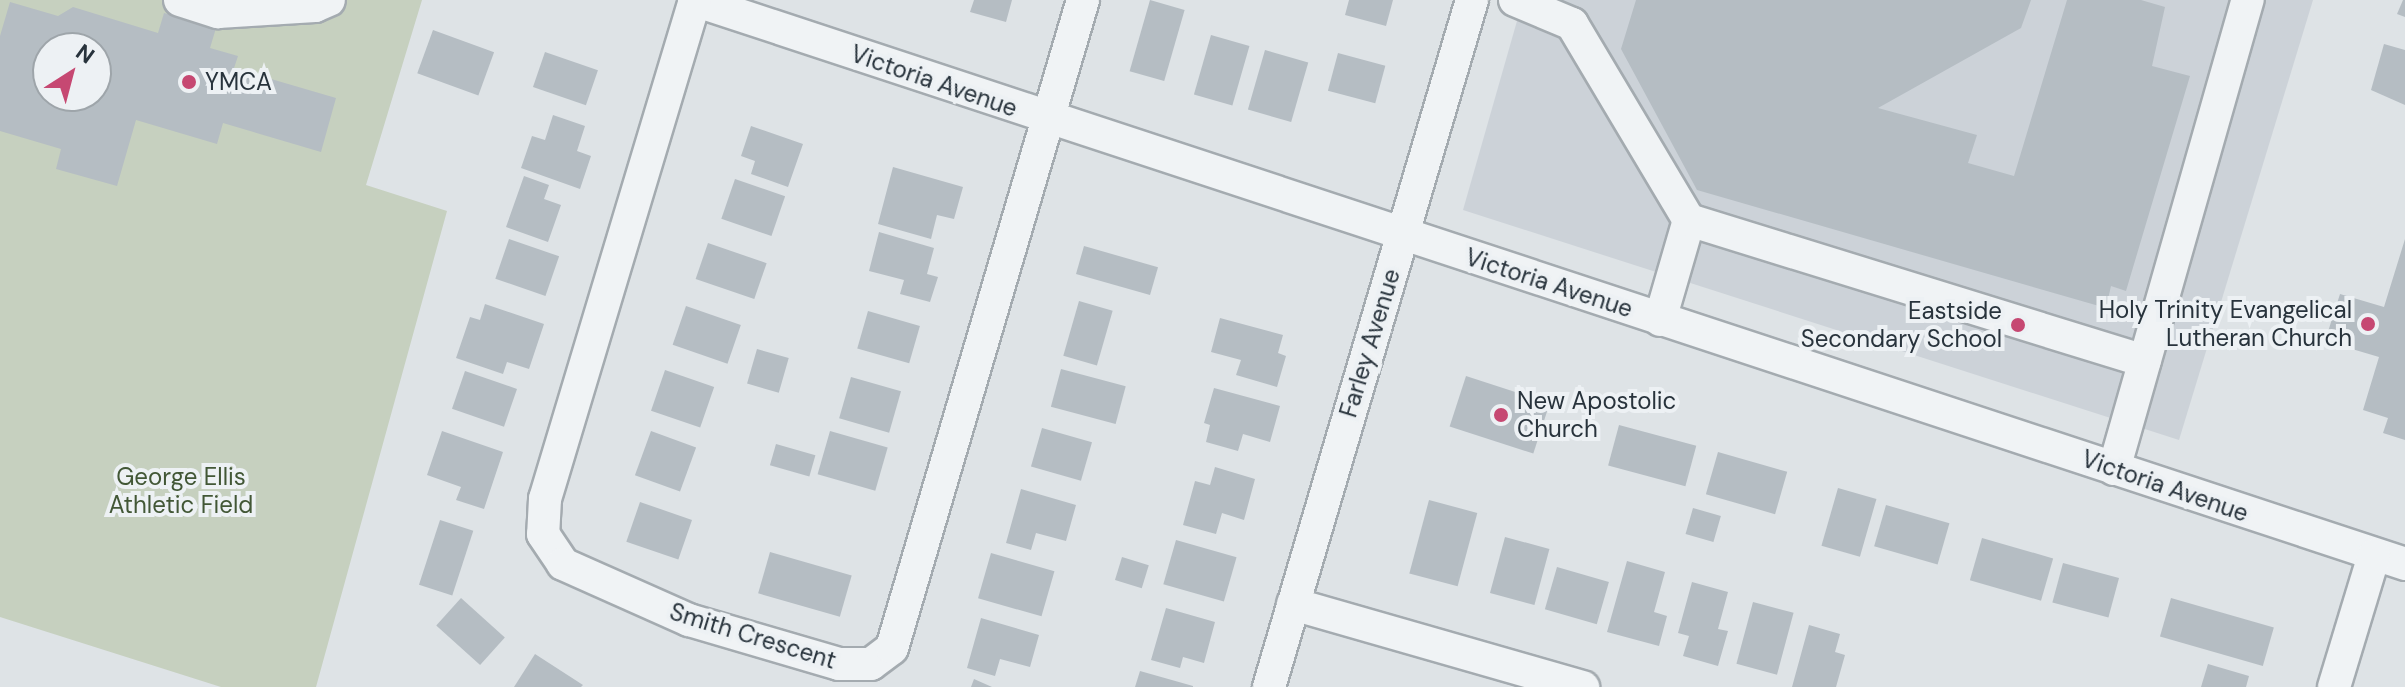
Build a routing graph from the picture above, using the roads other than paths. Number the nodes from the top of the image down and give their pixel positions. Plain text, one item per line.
1 (180, 0) edge
2 (329, 0) edge
3 (695, 0) edge
4 (1083, 0) edge
5 (1472, 0) edge
6 (1515, 0) edge
7 (2248, 0) edge
8 (1048, 119) junction
9 (1689, 220) junction
10 (1403, 235) junction
11 (1660, 320) junction
12 (2145, 361) junction
13 (2114, 469) junction
14 (2374, 555) junction
15 (2405, 564) edge
16 (1293, 604) junction
17 (1269, 687) edge
18 (1583, 687) edge
19 (2334, 687) edge

1 - 2 street
3 - 8 street, Victoria Avenue
3 - 8 street, Smith Crescent
4 - 8 street, Smith Crescent
5 - 10 street, Farley Avenue
6 - 9 street
7 - 12 street
8 - 10 street, Victoria Avenue
9 - 11 street
9 - 12 street
10 - 11 street, Victoria Avenue
10 - 16 street, Farley Avenue
11 - 13 street, Victoria Avenue
12 - 13 street
13 - 14 street, Victoria Avenue
14 - 15 street, Victoria Avenue
14 - 19 street
16 - 17 street, Farley Avenue
16 - 18 street

